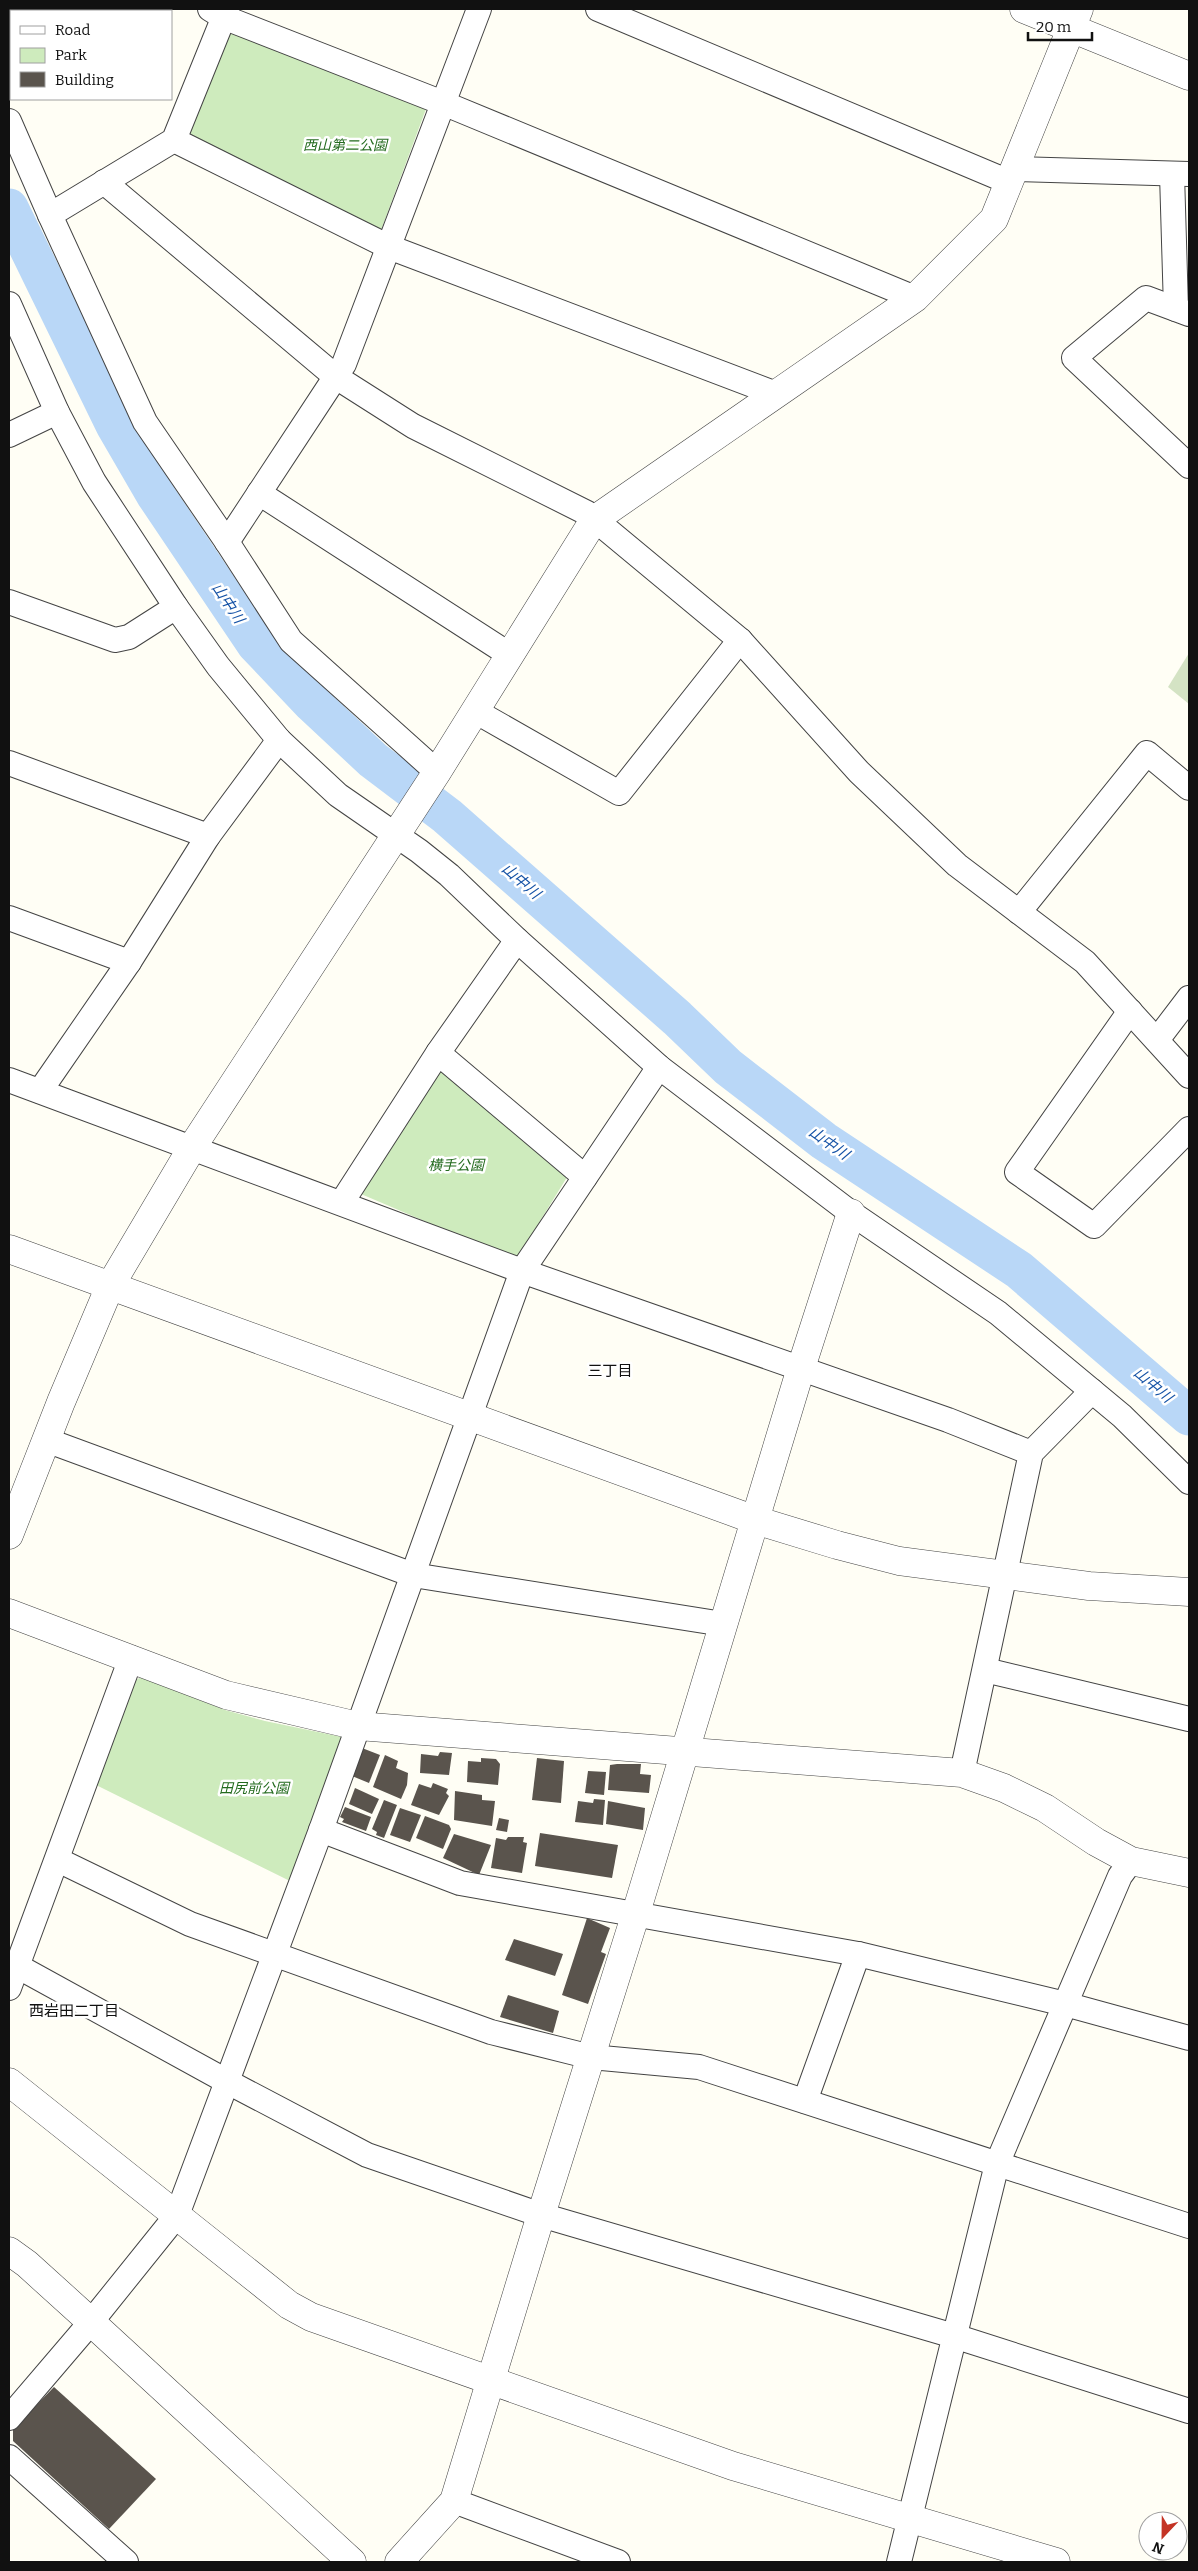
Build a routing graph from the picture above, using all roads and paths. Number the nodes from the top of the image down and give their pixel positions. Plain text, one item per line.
1 (479, 9) edge
2 (598, 9) edge
3 (1024, 9) edge
4 (220, 11) edge
5 (1075, 18) edge
6 (1189, 76) edge
7 (443, 103) junction
8 (9, 121) edge
9 (174, 140) junction
10 (1181, 174) edge
11 (1012, 176) junction
12 (104, 182) junction
13 (50, 215) junction
14 (389, 246) junction
15 (916, 298) junction
16 (9, 304) edge
17 (1182, 312) edge
18 (336, 377) junction
19 (776, 394) junction
20 (57, 412) junction
21 (9, 435) edge
22 (1189, 466) edge
23 (259, 493) junction
24 (594, 520) junction
25 (227, 542) junction
26 (9, 602) edge
27 (176, 606) junction
28 (740, 640) junction
29 (510, 655) junction
30 (475, 711) junction
31 (278, 740) junction
32 (9, 763) edge
33 (435, 775) junction
34 (1189, 788) edge
35 (398, 831) junction
36 (208, 836) junction
37 (1019, 912) junction
38 (9, 918) edge
39 (517, 940) junction
40 (129, 962) junction
41 (1189, 998) edge
42 (1130, 1011) junction
43 (1157, 1040) junction
44 (438, 1052) junction
45 (659, 1067) junction
46 (1189, 1076) edge
47 (9, 1080) edge
48 (40, 1091) junction
49 (1189, 1129) edge
50 (193, 1146) junction
51 (585, 1177) junction
52 (342, 1202) junction
53 (851, 1213) junction
54 (9, 1249) edge
55 (522, 1271) junction
56 (110, 1286) junction
57 (801, 1368) junction
58 (1092, 1391) junction
59 (471, 1416) junction
60 (46, 1440) junction
61 (1031, 1453) junction
62 (1189, 1482) edge
63 (755, 1520) junction
64 (9, 1535) edge
65 (413, 1575) junction
66 (1006, 1576) junction
67 (1189, 1592) edge
68 (9, 1613) edge
69 (723, 1624) junction
70 (131, 1658) junction
71 (985, 1670) junction
72 (1189, 1719) edge
73 (358, 1726) junction
74 (683, 1751) junction
75 (962, 1773) junction
76 (321, 1830) junction
77 (58, 1860) junction
78 (1131, 1860) junction
79 (1189, 1873) edge
80 (636, 1913) junction
81 (858, 1954) junction
82 (274, 1955) junction
83 (17, 1966) junction
84 (9, 1988) edge
85 (1065, 2004) junction
86 (1189, 2038) edge
87 (591, 2057) junction
88 (9, 2082) edge
89 (228, 2082) junction
90 (805, 2102) junction
91 (997, 2164) junction
92 (177, 2215) junction
93 (540, 2215) junction
94 (1189, 2226) edge
95 (9, 2251) edge
96 (91, 2322) junction
97 (954, 2336) junction
98 (491, 2382) junction
99 (1189, 2412) edge
100 (9, 2418) edge
101 (9, 2457) edge
102 (454, 2501) junction
103 (910, 2518) junction
104 (126, 2562) edge
105 (352, 2562) edge
106 (399, 2562) edge
107 (618, 2562) edge
108 (899, 2562) edge
109 (1056, 2562) edge

1 - 7 street
2 - 11 street
3 - 5 street
4 - 7 street
4 - 9 street
5 - 6 street
5 - 11 street
7 - 14 street
7 - 15 street
8 - 13 street
9 - 12 street
9 - 14 street
10 - 11 street
10 - 17 street
11 - 15 street
12 - 13 street
12 - 18 street
13 - 25 street
14 - 18 street
14 - 19 street
15 - 19 street
16 - 20 street
17 - 22 street
18 - 23 street
18 - 24 street
19 - 24 street
20 - 21 street
20 - 27 street
23 - 25 street
23 - 29 street
24 - 28 street
24 - 29 street
25 - 33 street
26 - 27 street
27 - 31 street
28 - 30 street
28 - 37 street
29 - 30 street
30 - 33 street
31 - 35 street
31 - 36 street
32 - 36 street
33 - 35 street
34 - 37 street
35 - 39 street
35 - 50 street
36 - 40 street
37 - 42 street
38 - 40 street
39 - 44 street
39 - 45 street
40 - 48 street
41 - 43 street
42 - 43 street
42 - 49 street
43 - 46 street
44 - 51 street
44 - 52 street
45 - 51 street
45 - 53 street
47 - 48 street
48 - 50 street
50 - 52 street
50 - 56 street
51 - 55 street
52 - 55 street
53 - 57 street
53 - 58 street
54 - 56 street
55 - 57 street
55 - 59 street
56 - 59 street
56 - 60 street
57 - 61 street
57 - 63 street
58 - 61 street
58 - 62 street
59 - 63 street
59 - 65 street
60 - 64 street
60 - 65 street
61 - 66 street
63 - 66 street
63 - 69 street
65 - 69 street
65 - 73 street
66 - 67 street
66 - 71 street
68 - 70 street
69 - 74 street
70 - 73 street
70 - 77 street
71 - 72 street
71 - 75 street
73 - 74 street
73 - 76 street
74 - 75 street
74 - 80 street
75 - 78 street
76 - 80 street
76 - 82 street
77 - 82 street
77 - 83 street
78 - 79 street
78 - 85 street
80 - 81 street
80 - 87 street
81 - 85 street
81 - 90 street
82 - 87 street
82 - 89 street
83 - 84 street
83 - 89 street
85 - 86 street
85 - 91 street
87 - 90 street
87 - 93 street
88 - 92 street
89 - 92 street
89 - 93 street
90 - 91 street
91 - 94 street
91 - 97 street
92 - 96 street
92 - 98 street
93 - 97 street
93 - 98 street
95 - 96 street
96 - 100 street
96 - 105 street
97 - 99 street
97 - 103 street
98 - 102 street
98 - 103 street
101 - 104 street
102 - 106 street
102 - 107 street
103 - 108 street
103 - 109 street

